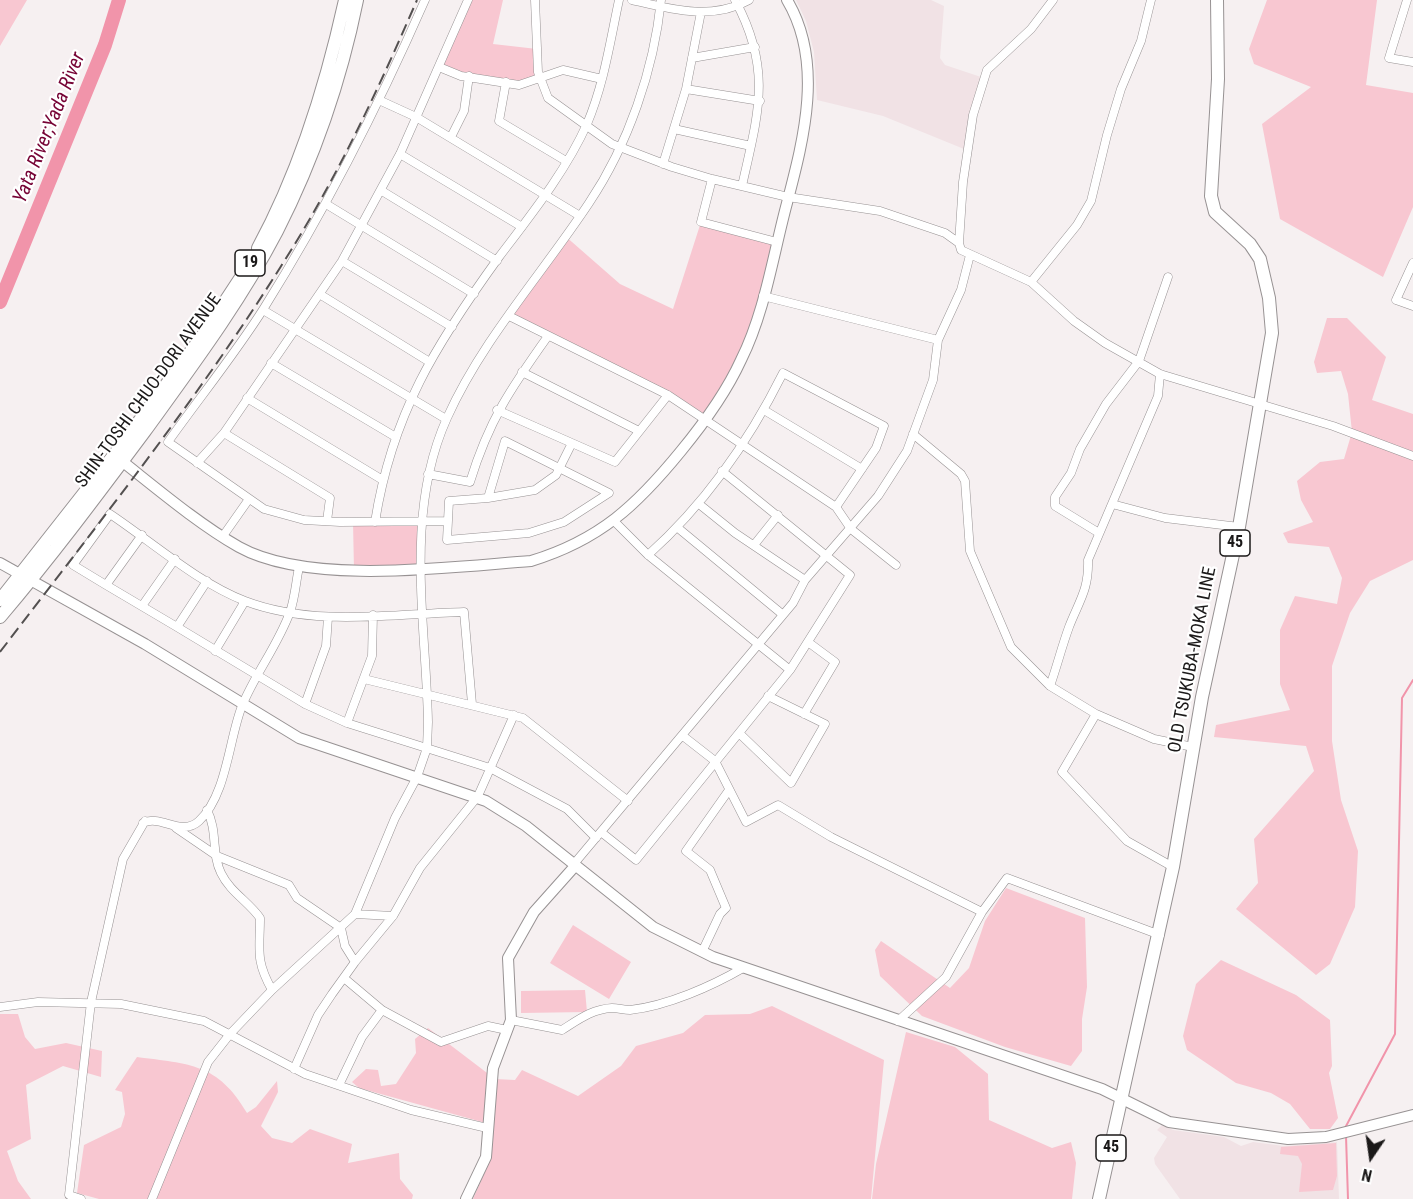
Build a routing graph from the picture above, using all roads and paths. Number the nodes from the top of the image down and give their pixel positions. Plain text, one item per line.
1 (345, 0) edge
2 (357, 0) edge
3 (425, 0) edge
4 (468, 0) edge
5 (536, 0) edge
6 (619, 0) edge
7 (632, 0) edge
8 (749, 0) edge
9 (787, 0) edge
10 (1053, 0) edge
11 (1151, 0) edge
12 (1217, 0) edge
13 (1407, 0) edge
14 (660, 3) edge
15 (737, 3) edge
16 (1403, 11) junction
17 (701, 12) junction
18 (1413, 13) edge
19 (755, 47) junction
20 (692, 58) junction
21 (1413, 63) edge
22 (439, 67) junction
23 (469, 76) junction
24 (540, 78) junction
25 (602, 79) junction
26 (506, 82) junction
27 (686, 89) junction
28 (760, 100) junction
29 (381, 101) junction
30 (416, 117) junction
31 (586, 125) junction
32 (674, 129) junction
33 (451, 137) junction
34 (751, 146) junction
35 (620, 149) junction
36 (400, 154) junction
37 (566, 161) junction
38 (663, 164) junction
39 (712, 179) junction
40 (742, 186) junction
41 (382, 191) junction
42 (544, 194) junction
43 (788, 198) junction
44 (326, 204) junction
45 (580, 216) junction
46 (362, 225) junction
47 (522, 227) junction
48 (777, 242) junction
49 (959, 243) junction
50 (970, 255) junction
51 (342, 261) junction
52 (497, 261) junction
53 (1413, 263) edge
54 (1168, 277) dead end
55 (1031, 282) junction
56 (474, 294) junction
57 (321, 295) junction
58 (763, 296) junction
59 (1413, 306) edge
60 (263, 310) junction
61 (509, 316) junction
62 (452, 327) junction
63 (294, 328) junction
64 (549, 336) junction
65 (938, 340) junction
66 (1139, 361) junction
67 (428, 362) junction
68 (271, 363) junction
69 (522, 372) junction
70 (1160, 374) junction
71 (668, 395) junction
72 (247, 398) junction
73 (411, 399) junction
74 (1261, 406) junction
75 (497, 410) junction
76 (765, 410) junction
77 (447, 419) junction
78 (706, 421) junction
79 (639, 431) junction
80 (224, 433) junction
81 (913, 434) junction
82 (394, 436) junction
83 (572, 443) junction
84 (743, 445) junction
85 (1413, 456) edge
86 (118, 458) junction
87 (197, 463) junction
88 (560, 467) junction
89 (862, 469) junction
90 (722, 471) junction
91 (428, 474) junction
92 (381, 479) junction
93 (488, 498) junction
94 (249, 499) junction
95 (699, 504) junction
96 (1112, 504) junction
97 (836, 507) junction
98 (778, 515) junction
99 (420, 521) junction
100 (448, 521) junction
101 (614, 521) junction
102 (327, 522) junction
103 (375, 522) junction
104 (1239, 527) junction
105 (678, 528) junction
106 (851, 529) junction
107 (1099, 533) junction
108 (142, 536) junction
109 (223, 536) junction
110 (754, 545) junction
111 (648, 555) junction
112 (827, 556) junction
113 (175, 559) junction
114 (0, 563) edge
115 (896, 565) dead end
116 (299, 567) junction
117 (423, 568) junction
118 (26, 577) junction
119 (805, 580) junction
120 (207, 581) junction
121 (106, 585) junction
122 (0, 600) edge
123 (245, 601) junction
124 (142, 606) junction
125 (290, 612) junction
126 (423, 613) junction
127 (782, 614) junction
128 (373, 615) junction
129 (0, 617) edge
130 (328, 617) junction
131 (177, 627) junction
132 (808, 642) junction
133 (758, 645) junction
134 (215, 651) junction
135 (790, 670) junction
136 (258, 675) junction
137 (364, 679) junction
138 (1050, 686) junction
139 (428, 694) junction
140 (768, 696) junction
141 (243, 704) junction
142 (304, 704) junction
143 (472, 704) junction
144 (804, 714) junction
145 (1096, 714) junction
146 (514, 715) junction
147 (347, 723) junction
148 (739, 733) junction
149 (683, 736) junction
150 (1193, 747) junction
151 (427, 748) junction
152 (715, 761) junction
153 (490, 768) junction
154 (417, 777) junction
155 (729, 790) junction
156 (478, 796) junction
157 (628, 801) junction
158 (207, 810) junction
159 (175, 826) junction
160 (599, 835) junction
161 (217, 856) junction
162 (574, 865) junction
163 (1173, 867) junction
164 (982, 912) junction
165 (355, 914) junction
166 (393, 916) junction
167 (341, 928) junction
168 (1160, 935) junction
169 (702, 952) junction
170 (355, 962) junction
171 (743, 968) junction
172 (344, 978) junction
173 (272, 990) junction
174 (91, 1002) junction
175 (0, 1007) edge
176 (382, 1010) junction
177 (511, 1020) junction
178 (898, 1021) junction
179 (507, 1030) junction
180 (230, 1034) junction
181 (294, 1069) junction
182 (339, 1085) junction
183 (1122, 1098) junction
184 (1413, 1115) edge
185 (487, 1128) junction
186 (81, 1199) edge
187 (152, 1199) edge
188 (466, 1199) edge
189 (1099, 1199) edge

1 - 86 main road, SHIN-TOSHI CHUO-DORI AVENUE / 19
2 - 86 main road, SHIN-TOSHI CHUO-DORI AVENUE / 19
3 - 29 street
4 - 22 street
5 - 24 street
6 - 25 street
7 - 14 street
8 - 15 street
9 - 43 street
10 - 49 street
11 - 55 street
12 - 74 main road, OLD TSUKUBA-MOKA LINE / 45
13 - 16 street
14 - 17 street
14 - 35 street
15 - 17 street
15 - 19 street
16 - 18 street
16 - 21 street
17 - 20 street
19 - 20 street
19 - 28 street
20 - 27 street
22 - 23 street
22 - 30 street
23 - 26 street
23 - 33 street
24 - 25 street
24 - 26 street
24 - 31 street
25 - 31 street
26 - 37 street
27 - 28 street
27 - 32 street
28 - 34 street
29 - 30 street
29 - 44 street
30 - 33 street
30 - 36 street
31 - 35 street
31 - 37 street
32 - 34 street
32 - 38 street
33 - 42 street
34 - 40 street
35 - 38 street
35 - 45 street
36 - 41 street
36 - 47 street
37 - 42 street
38 - 39 street
39 - 40 street
39 - 48 street
40 - 43 street
41 - 46 street
41 - 52 street
42 - 45 street
42 - 47 street
43 - 48 street
43 - 49 street
44 - 46 street
44 - 60 street
45 - 61 street
46 - 51 street
46 - 56 street
47 - 52 street
48 - 58 street
49 - 50 street
50 - 55 street
50 - 65 street
51 - 57 street
51 - 62 street
52 - 56 street
53 - 59 street
54 - 66 street
55 - 66 street
56 - 62 street
57 - 63 street
57 - 67 street
58 - 65 street
58 - 78 street
60 - 63 street
60 - 87 street
61 - 64 street
61 - 77 street
62 - 67 street
63 - 68 street
63 - 73 street
64 - 69 street
64 - 71 street
65 - 81 street
66 - 70 street
66 - 107 street
67 - 73 street
68 - 72 street
68 - 82 street
69 - 75 street
69 - 79 street
70 - 74 street
70 - 96 street
71 - 78 street
71 - 79 street
72 - 80 street
72 - 92 street
73 - 77 street
73 - 82 street
74 - 85 street
74 - 104 main road, OLD TSUKUBA-MOKA LINE / 45
75 - 83 street
75 - 91 street
76 - 84 street
76 - 89 street
76 - 89 street
77 - 91 street
78 - 84 street
78 - 101 street
79 - 83 street
80 - 87 street
80 - 102 street
81 - 106 street
81 - 138 street
82 - 92 street
83 - 88 street
84 - 90 street
84 - 97 street
86 - 109 street
86 - 118 main road, SHIN-TOSHI CHUO-DORI AVENUE / 19
87 - 94 street
88 - 93 street
88 - 93 street
88 - 100 street
89 - 97 street
90 - 95 street
90 - 98 street
91 - 99 street
92 - 103 street
93 - 100 street
94 - 102 street
94 - 109 street
95 - 105 street
95 - 110 street
96 - 104 street
96 - 107 street
97 - 106 street
98 - 110 street
98 - 112 street
99 - 100 street
99 - 103 street
99 - 117 street
101 - 111 street
101 - 117 street
102 - 103 street
104 - 150 main road, OLD TSUKUBA-MOKA LINE / 45
105 - 111 street
105 - 127 street
106 - 112 street
106 - 115 street
107 - 138 street
108 - 113 street
108 - 121 street
108 - 121 street
109 - 116 street
110 - 119 street
111 - 133 street
112 - 119 street
112 - 132 street
113 - 120 street
113 - 124 street
114 - 118 street
116 - 117 street
116 - 125 street
117 - 126 street
118 - 122 main road, SHIN-TOSHI CHUO-DORI AVENUE / 19
118 - 129 main road, SHIN-TOSHI CHUO-DORI AVENUE / 19
118 - 141 street
119 - 127 street
120 - 123 street
120 - 131 street
121 - 124 street
123 - 125 street
123 - 134 street
124 - 131 street
125 - 130 street
125 - 136 street
126 - 128 street
126 - 139 street
126 - 143 street
127 - 133 street
128 - 130 street
128 - 137 street
130 - 142 street
131 - 134 street
132 - 135 street
132 - 144 street
133 - 135 street
133 - 149 street
134 - 136 street
135 - 140 street
136 - 141 street
136 - 142 street
137 - 139 street
137 - 147 street
138 - 145 street
139 - 143 street
139 - 151 street
140 - 144 street
140 - 148 street
141 - 154 street
141 - 158 street
142 - 147 street
143 - 146 street
144 - 148 street
145 - 150 street
145 - 163 street
146 - 153 street
146 - 157 street
147 - 151 street
148 - 152 street
149 - 152 street
149 - 157 street
150 - 163 main road, OLD TSUKUBA-MOKA LINE / 45
151 - 153 street
151 - 154 street
152 - 155 street
152 - 160 street
153 - 156 street
153 - 160 street
154 - 156 street
154 - 165 street
155 - 164 street
155 - 169 street
156 - 162 street
156 - 166 street
157 - 160 street
158 - 159 street
158 - 161 street
159 - 161 street
159 - 174 street
160 - 162 street
161 - 167 street
161 - 173 street
162 - 169 street
162 - 177 street
163 - 168 main road, OLD TSUKUBA-MOKA LINE / 45
164 - 168 street
164 - 178 street
165 - 166 street
165 - 167 street
166 - 170 street
167 - 170 street
167 - 173 street
168 - 183 main road, OLD TSUKUBA-MOKA LINE / 45
169 - 171 street
170 - 172 street
171 - 177 street
171 - 178 street
172 - 176 street
172 - 181 street
173 - 180 street
174 - 175 street
174 - 180 street
174 - 186 street
176 - 179 street
176 - 182 street
177 - 179 street
178 - 183 street
179 - 185 street
180 - 181 street
180 - 187 street
181 - 182 street
182 - 185 street
183 - 184 street
183 - 189 main road, OLD TSUKUBA-MOKA LINE / 45
185 - 188 street

